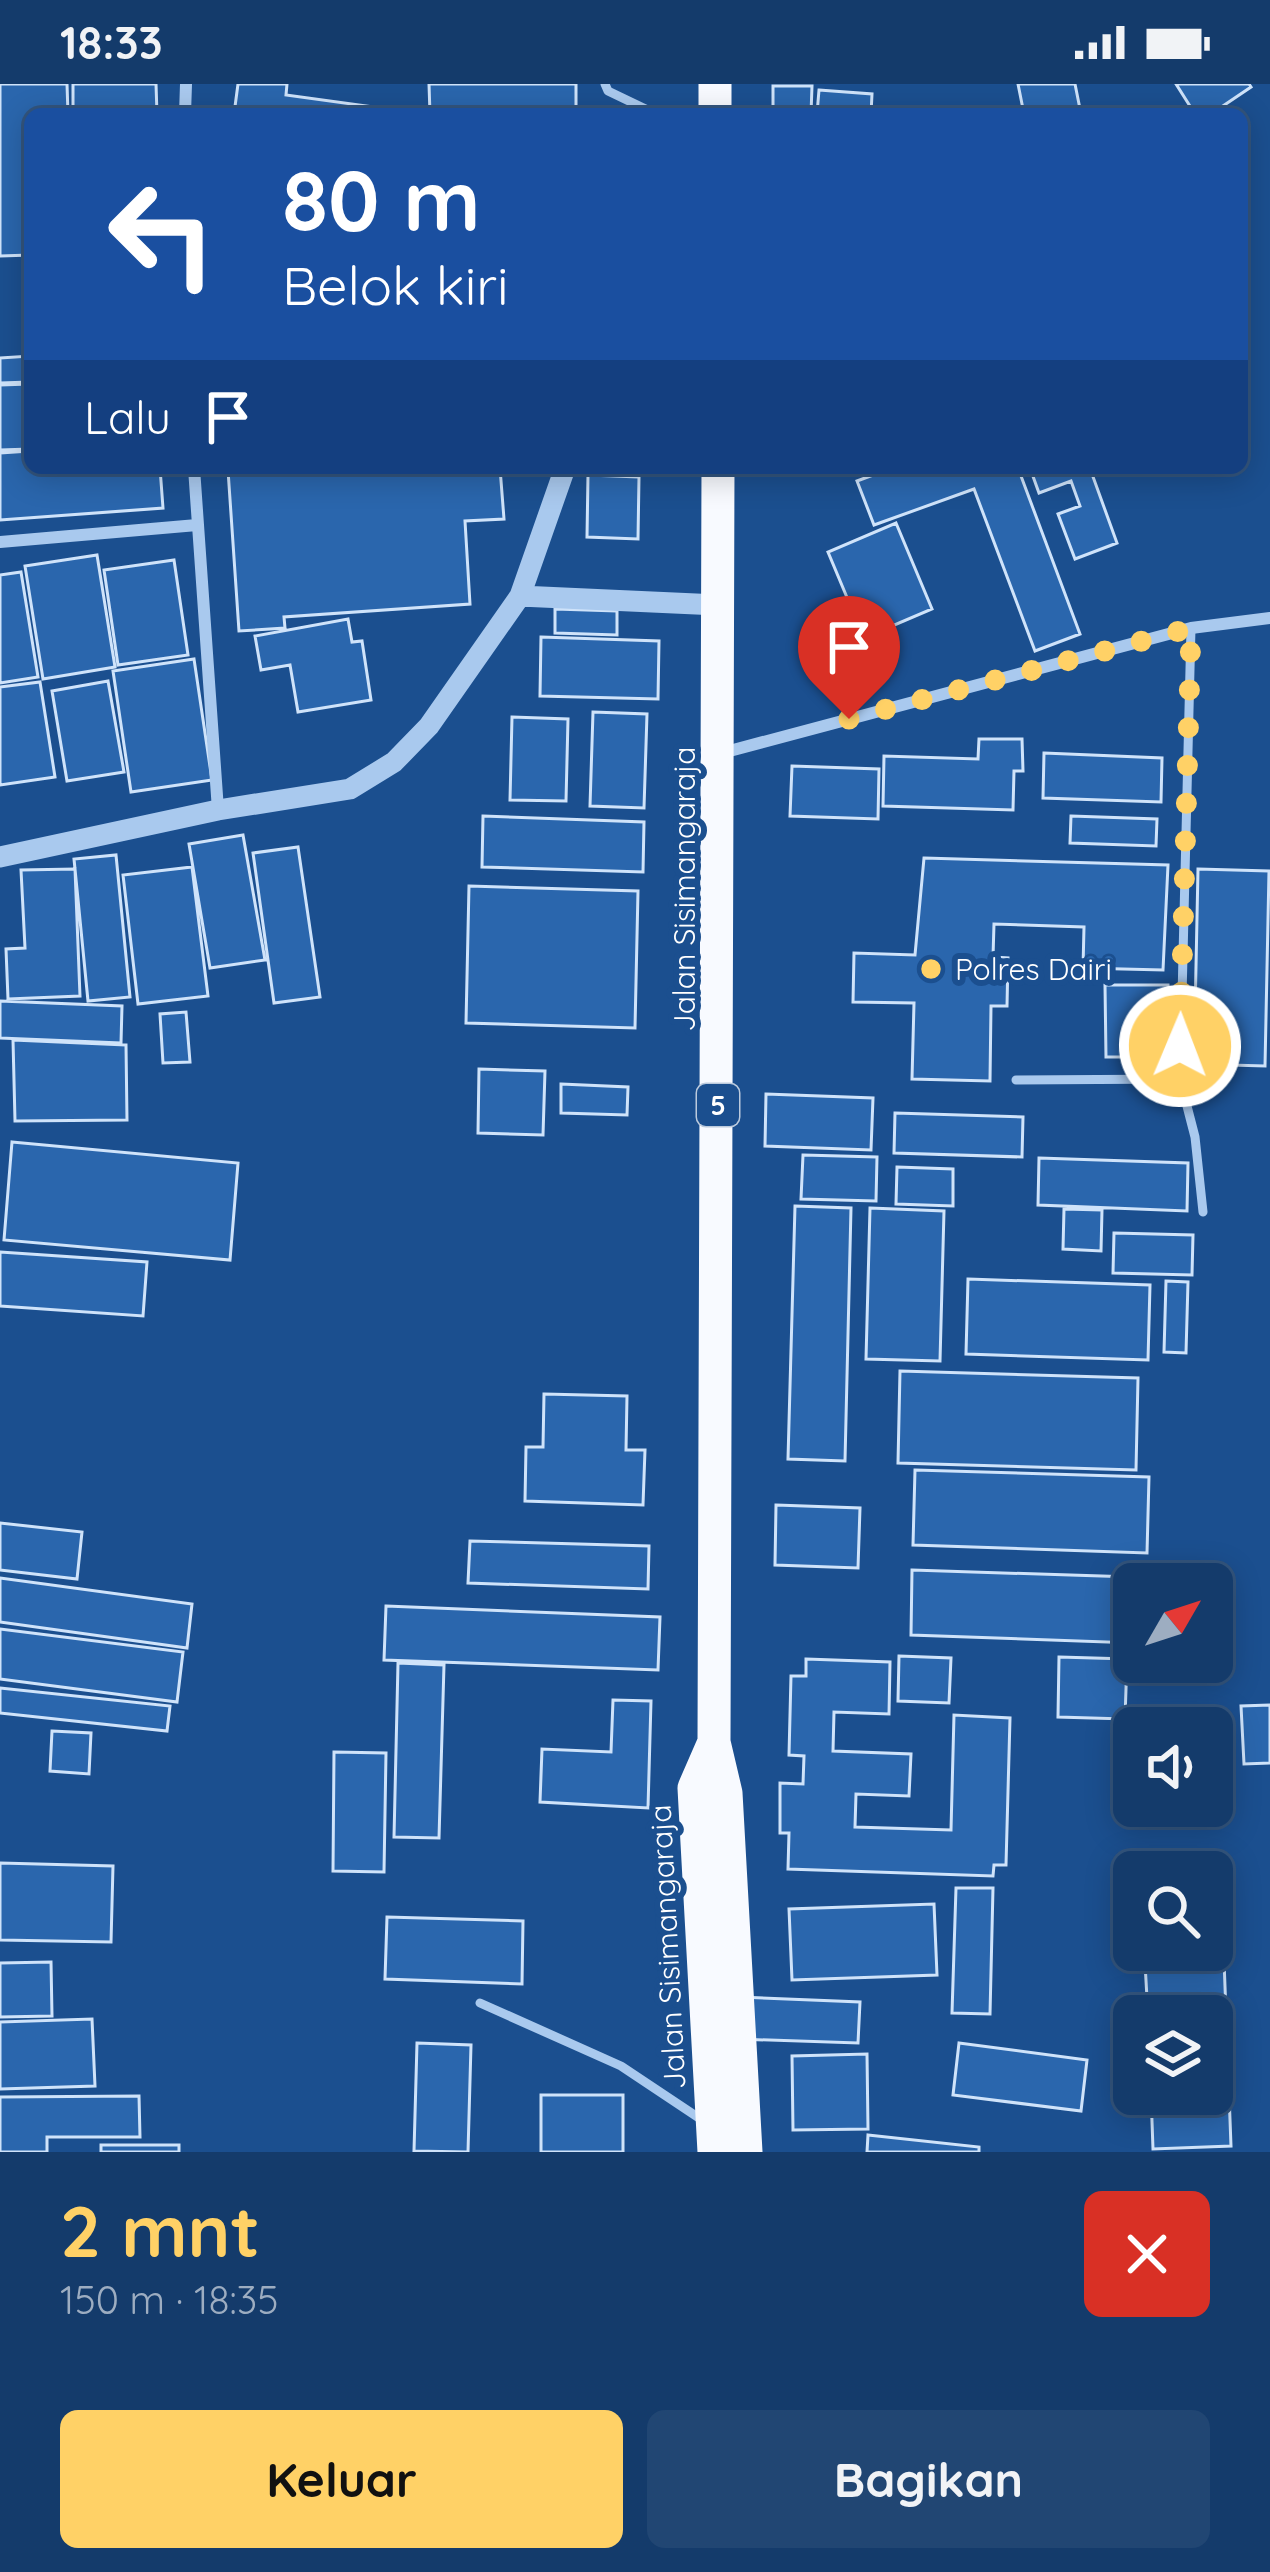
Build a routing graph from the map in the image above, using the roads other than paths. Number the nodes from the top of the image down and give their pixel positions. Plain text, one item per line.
1 (605, 84) edge
2 (641, 108) edge
3 (194, 474) edge
4 (563, 474) edge
5 (718, 474) edge
6 (197, 525) junction
7 (0, 542) edge
8 (520, 596) junction
9 (718, 605) junction
10 (1270, 618) edge
11 (1191, 628) junction
12 (721, 753) junction
13 (218, 810) junction
14 (0, 857) edge
15 (1180, 1079) junction
16 (1016, 1080) dead end
17 (1203, 1212) dead end
18 (480, 2003) dead end
19 (730, 2141) edge

1 - 2 lane
3 - 6 street
4 - 8 street
5 - 9 highway, Jalan Sisimangaraja / 5
6 - 7 street
6 - 13 street
8 - 9 street
8 - 13 street
9 - 12 highway, Jalan Sisimangaraja / 5
10 - 11 street
11 - 12 street
11 - 15 lane
12 - 19 highway, Jalan Sisimangaraja / 5
13 - 14 street
15 - 16 lane
15 - 17 lane
18 - 19 lane

